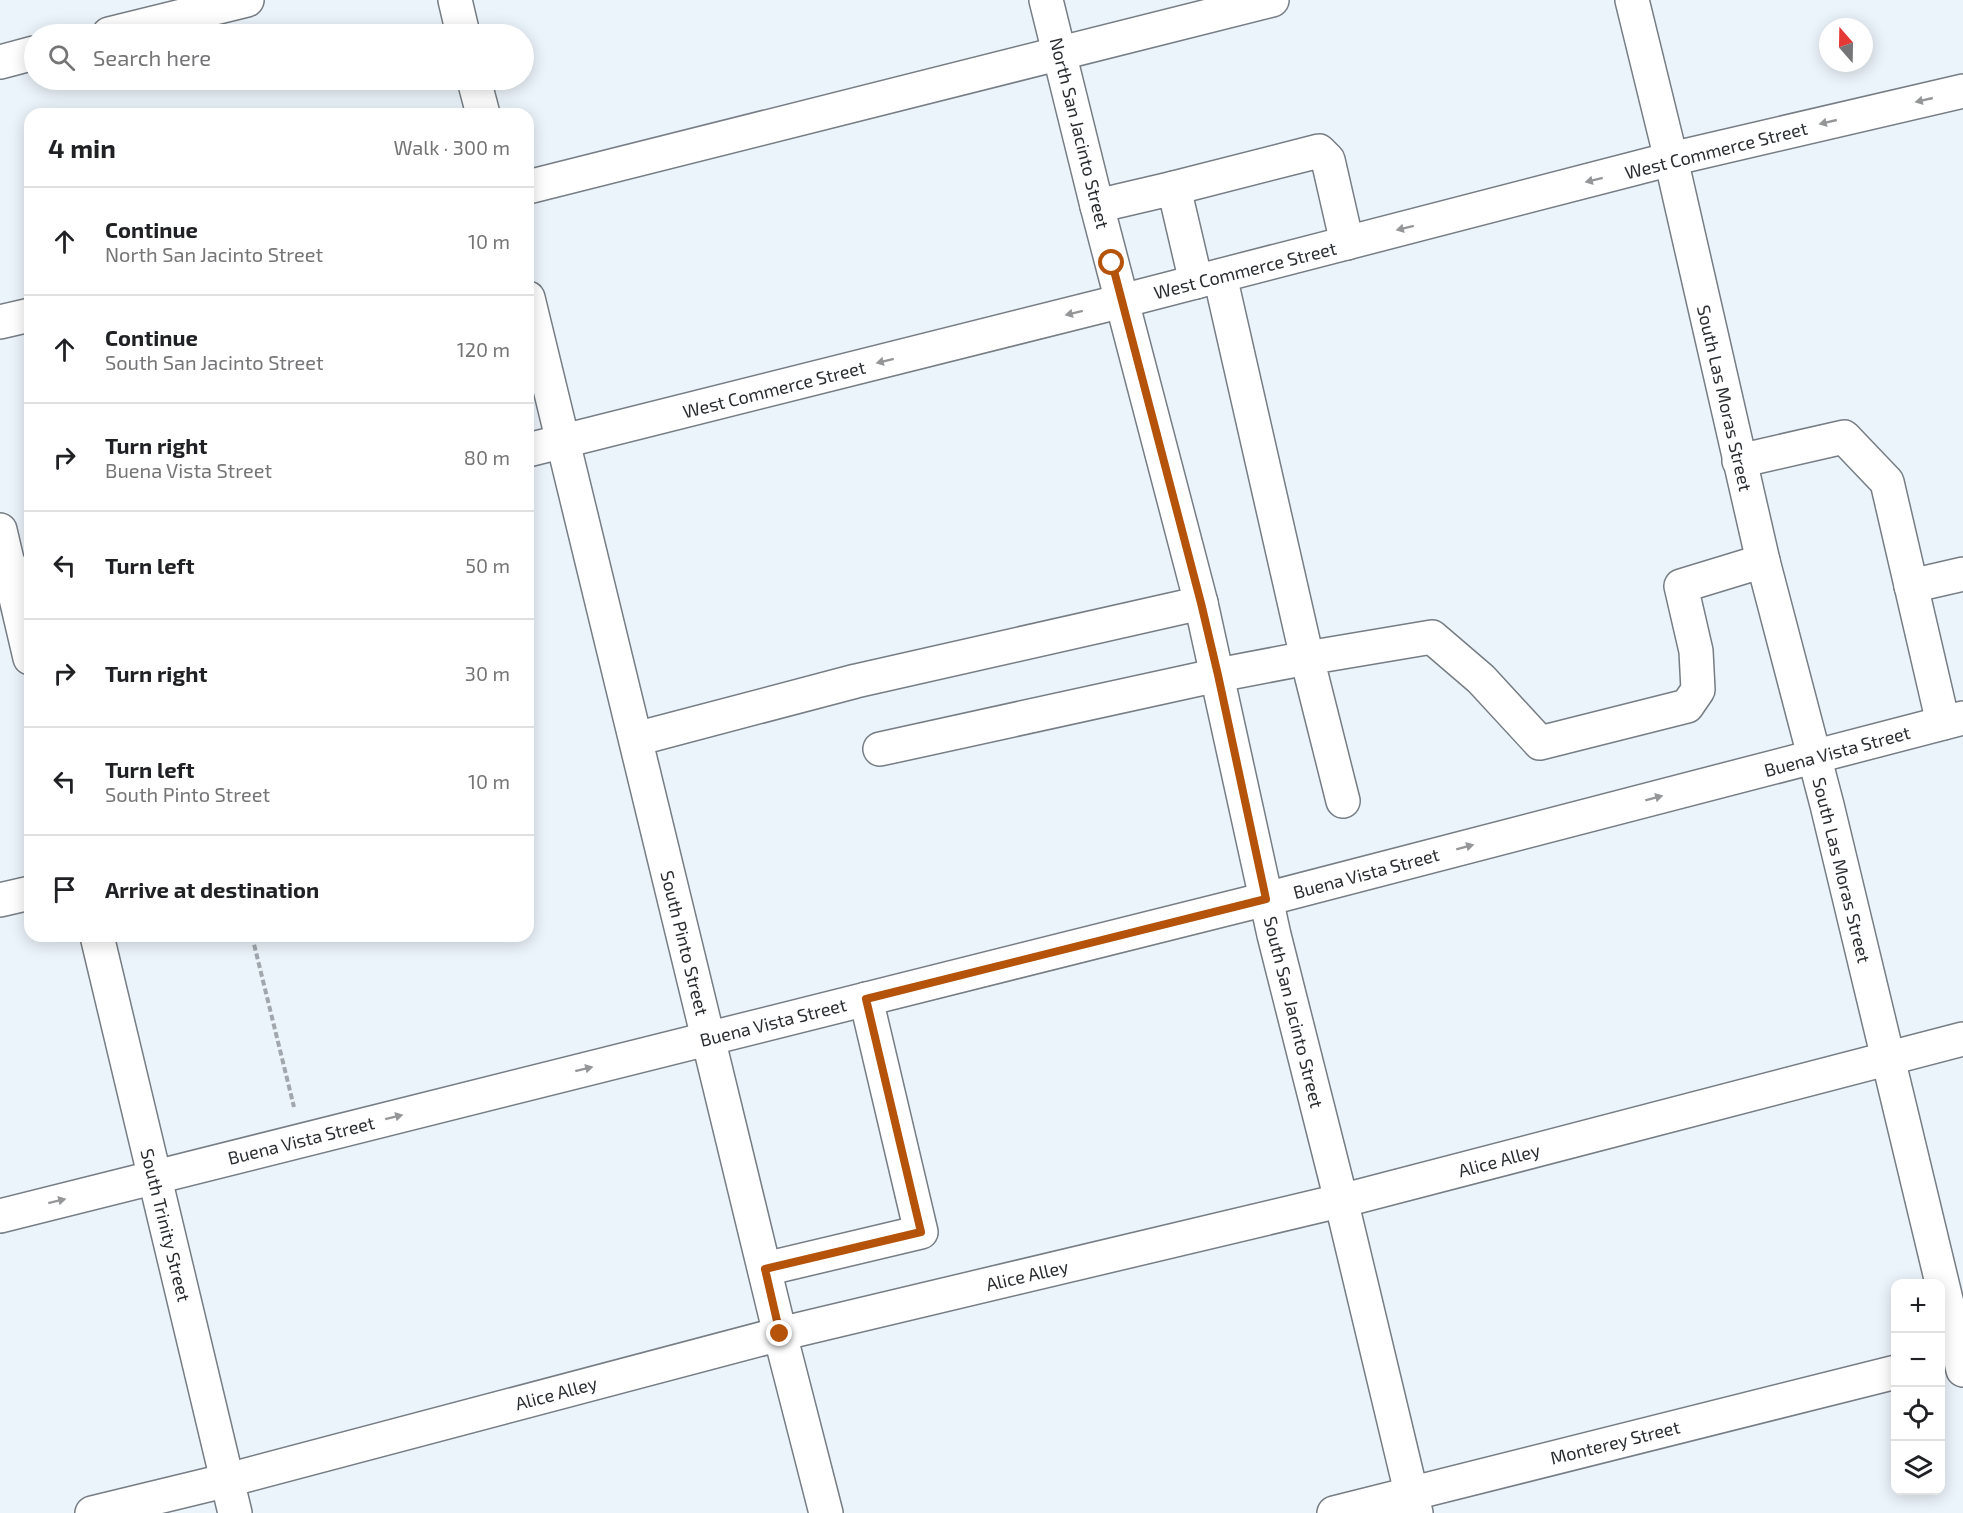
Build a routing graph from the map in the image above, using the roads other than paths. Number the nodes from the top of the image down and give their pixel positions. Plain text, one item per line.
1 (247, 0) edge
2 (455, 0) edge
3 (1046, 0) edge
4 (1272, 0) edge
5 (1632, 0) edge
6 (150, 24) edge
7 (461, 24) edge
8 (1060, 53) junction
9 (24, 56) edge
10 (0, 62) edge
11 (477, 90) edge
12 (1963, 91) edge
13 (481, 108) edge
14 (1671, 159) junction
15 (534, 184) edge
16 (1174, 188) junction
17 (1097, 206) junction
18 (1347, 243) junction
19 (1208, 279) junction
20 (1122, 301) junction
21 (24, 316) edge
22 (0, 322) edge
23 (534, 323) edge
24 (563, 442) junction
25 (534, 449) edge
26 (1739, 461) junction
27 (0, 530) edge
28 (1763, 561) junction
29 (1963, 574) edge
30 (14, 576) edge
31 (1911, 586) junction
32 (1201, 603) junction
33 (24, 627) edge
34 (1307, 658) junction
35 (1218, 675) junction
36 (1953, 720) edge
37 (636, 740) junction
38 (880, 749) dead end
39 (1814, 757) junction
40 (1343, 801) dead end
41 (24, 894) edge
42 (1266, 899) junction
43 (0, 900) edge
44 (98, 942) edge
45 (866, 999) junction
46 (708, 1038) junction
47 (1963, 1039) edge
48 (1888, 1058) junction
49 (154, 1177) junction
50 (1341, 1200) junction
51 (0, 1216) edge
52 (765, 1269) junction
53 (780, 1334) junction
54 (1957, 1360) edge
55 (1891, 1373) edge
56 (228, 1480) junction
57 (1414, 1503) edge
58 (92, 1513) edge
59 (235, 1513) edge
60 (826, 1513) edge
61 (1334, 1513) edge

1 - 6 street
2 - 7 street
3 - 8 street, North San Jacinto Street
4 - 8 street
5 - 14 street, South Las Moras Street
8 - 15 street
8 - 17 street, North San Jacinto Street
9 - 10 street
11 - 13 street
12 -> 14 street, West Commerce Street
14 -> 18 street, West Commerce Street
14 - 26 street, South Las Moras Street
16 - 17 street
16 - 18 street
16 - 19 street
17 - 20 street, North San Jacinto Street
18 - 19 street, West Commerce Street
19 - 20 street, West Commerce Street
19 - 34 street
20 -> 24 street, West Commerce Street
20 - 32 street, South San Jacinto Street
21 - 22 street
23 - 24 street, South Pinto Street
24 - 25 street, West Commerce Street
24 - 37 street, South Pinto Street
26 - 28 street, South Las Moras Street
26 - 31 street
27 - 30 street
28 - 34 street
28 - 39 street, South Las Moras Street
29 - 31 street
30 - 33 street
31 - 36 street
32 - 35 street, South San Jacinto Street
32 - 37 street
34 - 35 street
34 - 40 street
35 - 38 street
35 - 42 street, South San Jacinto Street
36 - 39 street, Buena Vista Street
37 - 46 street, South Pinto Street
42 -> 39 street, Buena Vista Street
39 - 48 street, South Las Moras Street
41 - 43 street
42 - 45 street, Buena Vista Street
42 - 50 street, South San Jacinto Street
44 - 49 street, South Trinity Street
45 - 46 street, Buena Vista Street
45 - 52 street
49 -> 46 street, Buena Vista Street
46 - 52 street, South Pinto Street
47 - 48 street, Alice Alley
48 - 50 street, Alice Alley
48 - 54 street, South Las Moras Street
51 -> 49 street, Buena Vista Street
49 - 56 street, South Trinity Street
50 - 53 street, Alice Alley
50 - 57 street, South San Jacinto Street
52 - 53 street, South Pinto Street
53 - 56 street, Alice Alley
53 - 60 street, South Pinto Street
55 - 57 street, Monterey Street
56 - 58 street, Alice Alley
56 - 59 street, South Trinity Street
57 - 61 street, Monterey Street

